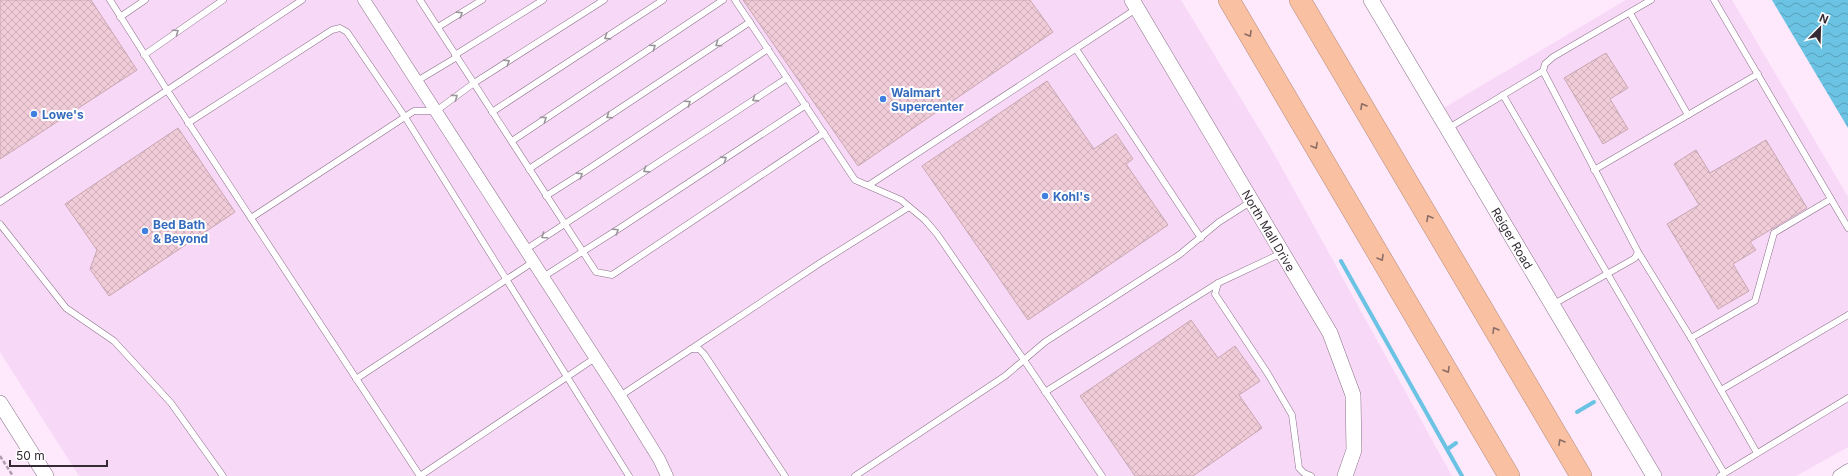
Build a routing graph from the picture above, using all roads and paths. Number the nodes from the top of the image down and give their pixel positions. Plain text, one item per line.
1 (110, 0) edge
2 (146, 0) edge
3 (223, 0) edge
4 (302, 0) edge
5 (364, 0) edge
6 (420, 0) edge
7 (482, 0) edge
8 (543, 0) edge
9 (604, 0) edge
10 (663, 0) edge
11 (723, 0) edge
12 (735, 0) edge
13 (1229, 0) edge
14 (1300, 0) edge
15 (1371, 0) edge
16 (1651, 0) edge
17 (1714, 0) edge
18 (1135, 4) edge
19 (1630, 13) junction
20 (120, 17) junction
21 (750, 22) junction
22 (438, 27) junction
23 (768, 49) junction
24 (1076, 49) junction
25 (144, 54) junction
26 (456, 56) junction
27 (1543, 71) junction
28 (1758, 74) junction
29 (788, 78) junction
30 (417, 81) junction
31 (474, 83) junction
32 (167, 90) junction
33 (1503, 95) junction
34 (806, 105) junction
35 (436, 111) junction
36 (492, 112) junction
37 (1688, 115) junction
38 (405, 117) junction
39 (188, 123) junction
40 (1447, 129) junction
41 (824, 133) junction
42 (512, 141) junction
43 (529, 169) junction
44 (1594, 170) junction
45 (869, 185) junction
46 (546, 196) junction
47 (1831, 199) junction
48 (1252, 201) junction
49 (0, 202) edge
50 (910, 207) junction
51 (251, 218) junction
52 (564, 223) junction
53 (0, 224) edge
54 (1848, 228) edge
55 (1201, 238) junction
56 (525, 250) junction
57 (583, 252) junction
58 (1638, 252) junction
59 (1282, 253) junction
60 (533, 262) junction
61 (1608, 274) junction
62 (543, 277) junction
63 (507, 279) junction
64 (1218, 283) junction
65 (1552, 305) junction
66 (1848, 315) edge
67 (1691, 338) junction
68 (691, 349) junction
69 (594, 358) junction
70 (1024, 360) junction
71 (567, 377) junction
72 (356, 379) junction
73 (1721, 390) junction
74 (1045, 392) junction
75 (620, 396) junction
76 (1848, 398) edge
77 (0, 403) edge
78 (1757, 453) junction
79 (0, 456) edge
80 (1848, 470) edge
81 (1722, 475) edge
82 (12, 476) edge
83 (46, 476) edge
84 (223, 476) edge
85 (420, 476) edge
86 (629, 476) edge
87 (667, 476) edge
88 (786, 476) edge
89 (855, 476) edge
90 (1102, 476) edge
91 (1311, 476) edge
92 (1345, 476) edge
93 (1509, 476) edge
94 (1580, 476) edge
95 (1654, 476) edge
96 (1839, 476) edge

1 - 20 lane
2 - 20 lane
25 -> 3 lane
4 - 32 lane
5 - 30 street
6 - 22 lane
22 -> 7 lane
8 - 26 lane
31 -> 9 lane
10 -> 36 lane
42 -> 11 lane
12 - 21 lane
13 -> 93 highway
94 -> 14 highway
15 - 40 street, Reiger Road
16 - 19 lane
17 - 28 lane
18 - 24 lane
18 - 48 street, North Mall Drive
19 - 27 lane
19 - 37 lane
20 - 25 lane
21 - 23 lane
21 -> 43 lane
22 - 26 lane
23 - 29 lane
46 -> 23 lane
24 - 45 lane
24 - 55 lane
25 - 32 lane
26 - 30 lane
26 - 31 lane
27 - 33 lane
27 - 44 lane
28 - 37 lane
28 - 47 lane
29 - 34 lane
29 -> 52 lane
30 - 35 street
35 -> 31 lane
31 - 36 lane
32 - 39 lane
32 - 49 lane
33 - 40 lane
33 - 61 lane
34 - 41 lane
57 -> 34 lane
35 - 38 lane
35 - 56 street
36 - 42 lane
37 - 44 lane
38 - 39 lane
38 - 51 lane
38 - 63 lane
39 - 51 lane
40 - 65 street, Reiger Road
41 - 45 lane
41 - 57 lane
42 - 43 lane
43 - 46 lane
44 - 58 lane
45 - 50 lane
46 - 52 lane
47 - 54 lane
47 - 67 lane
48 - 55 lane
48 - 59 street, North Mall Drive
50 - 68 lane
50 - 70 lane
51 - 72 lane
52 -> 56 lane
52 - 57 lane
53 - 84 lane
55 - 70 lane
56 - 60 street
57 - 62 lane
58 - 61 lane
58 - 67 lane
59 - 64 lane
59 - 92 street, North Mall Drive
60 - 62 street
60 - 63 lane
61 - 65 lane
61 - 81 lane
62 - 69 street
63 - 71 lane
63 - 72 lane
64 - 74 lane
64 - 91 lane
65 - 95 street, Reiger Road
66 - 73 lane
67 - 73 lane
68 - 75 lane
68 - 88 lane
69 - 71 lane
69 - 75 street
70 - 74 lane
70 - 89 lane
71 - 85 lane
71 - 86 lane
72 - 85 lane
73 - 78 lane
74 - 90 lane
75 - 87 street
76 - 78 lane
77 - 83 street
78 - 81 lane
79 - 82 path
80 - 96 street

